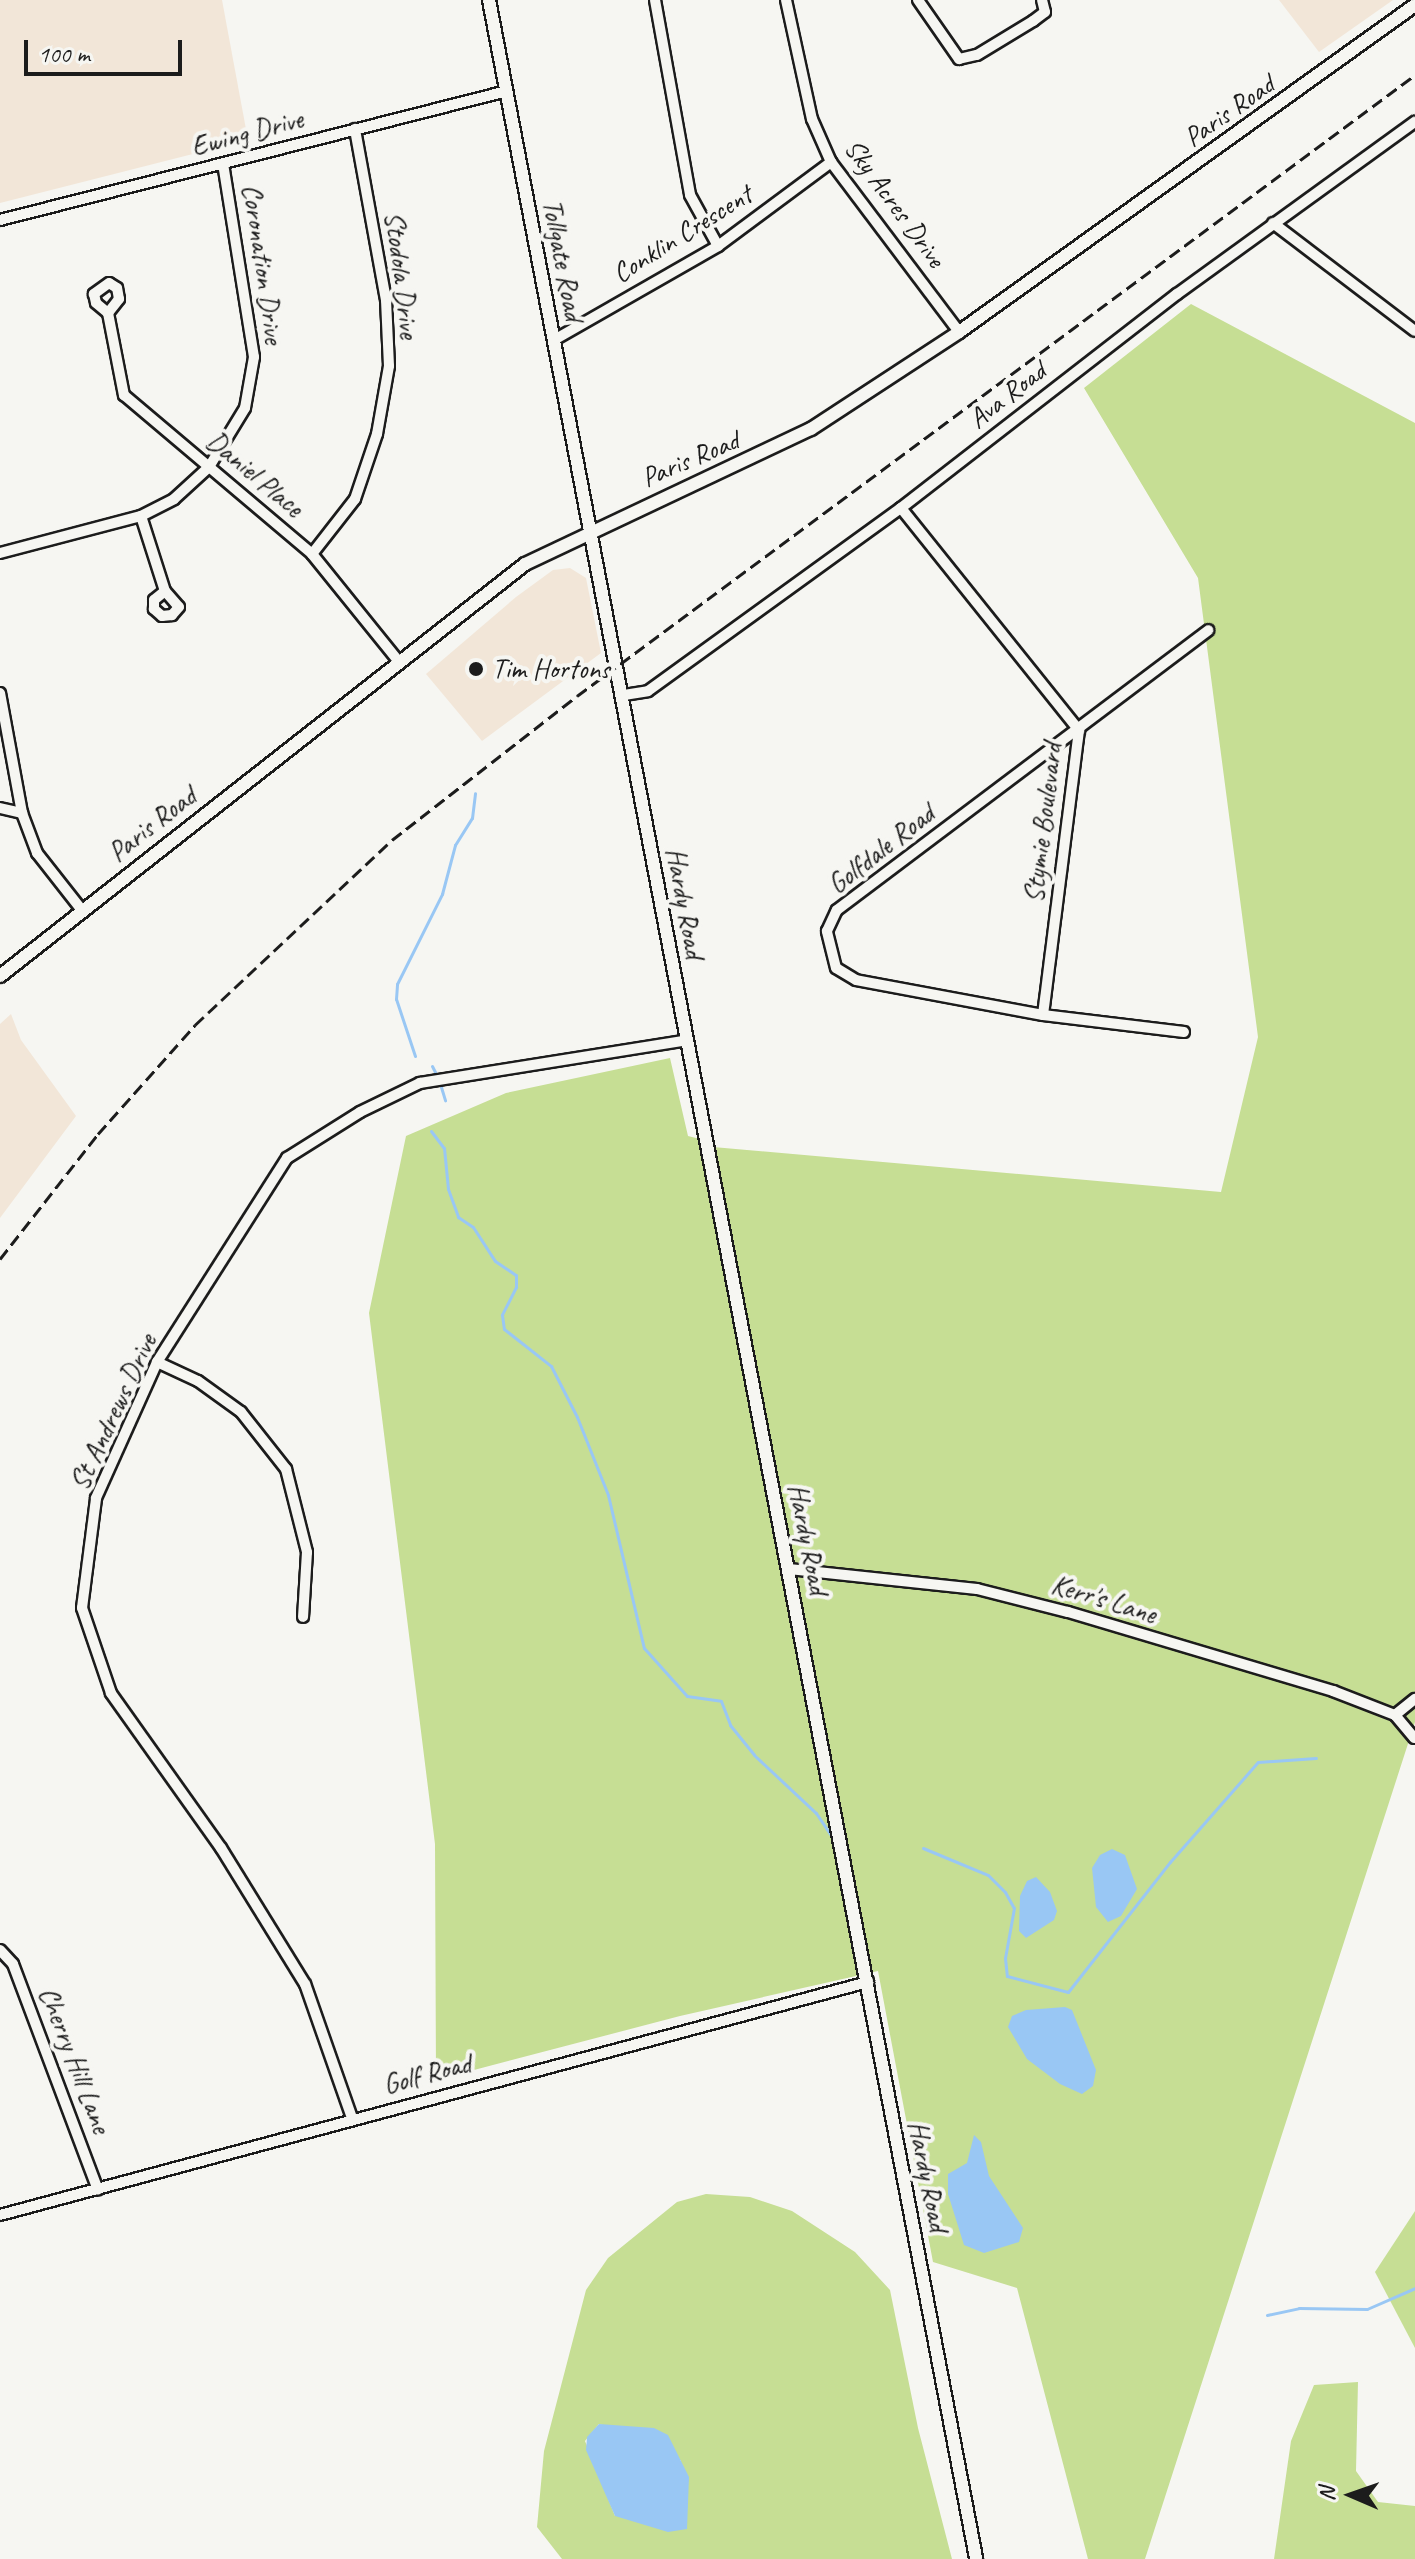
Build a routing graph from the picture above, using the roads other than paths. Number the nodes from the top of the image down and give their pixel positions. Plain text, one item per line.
1 (489, 0) edge
2 (655, 0) edge
3 (786, 0) edge
4 (918, 0) edge
5 (1042, 0) edge
6 (1415, 5) edge
7 (507, 91) junction
8 (1415, 122) edge
9 (355, 129) junction
10 (831, 162) junction
11 (223, 164) junction
12 (0, 220) edge
13 (1273, 223) junction
14 (718, 246) junction
15 (108, 313) dead end
16 (1415, 331) edge
17 (959, 332) junction
18 (554, 340) junction
19 (209, 467) junction
20 (901, 508) junction
21 (141, 516) junction
22 (591, 529) junction
23 (0, 553) edge
24 (312, 554) junction
25 (165, 591) dead end
26 (1208, 630) dead end
27 (399, 662) junction
28 (0, 693) edge
29 (624, 695) junction
30 (1079, 730) junction
31 (0, 808) edge
32 (22, 813) junction
33 (81, 909) junction
34 (0, 976) edge
35 (1043, 1015) junction
36 (1184, 1032) dead end
37 (688, 1040) junction
38 (157, 1362) junction
39 (789, 1569) junction
40 (303, 1617) dead end
41 (1415, 1699) edge
42 (1395, 1715) junction
43 (1414, 1738) edge
44 (0, 1950) edge
45 (868, 1982) junction
46 (352, 2118) junction
47 (98, 2190) junction
48 (0, 2215) edge
49 (976, 2559) edge

1 - 7 main road, Tollgate Road
2 - 14 street
3 - 10 street, Sky Acres Drive
4 - 5 street
6 - 17 main road, Paris Road
7 - 9 street, Ewing Drive
7 - 18 main road, Tollgate Road
8 - 13 street, Ava Road
9 - 11 street, Ewing Drive
9 - 24 street, Stodola Drive
10 - 14 street, Conklin Crescent
10 - 17 street, Sky Acres Drive
11 - 12 street, Ewing Drive
11 - 19 street, Coronation Drive
13 - 16 street
13 - 20 street, Ava Road
14 - 18 street, Conklin Crescent
15 - 19 street, Daniel Place
17 - 22 main road, Paris Road
18 - 22 main road, Tollgate Road
19 - 21 street, Coronation Drive
19 - 24 street, Daniel Place
20 - 29 street, Ava Road
20 - 30 street, Stymie Boulevard
21 - 23 street, Coronation Drive
21 - 25 street
22 - 27 main road, Paris Road
22 - 29 main road, Hardy Road
24 - 27 street, Daniel Place
26 - 30 street, Golfdale Road
27 - 33 main road, Paris Road
28 - 32 street
29 - 37 main road, Hardy Road
30 - 35 street, Stymie Boulevard
30 - 35 street, Golfdale Road
31 - 32 street
32 - 33 street
33 - 34 main road, Paris Road
35 - 36 street, Golfdale Road
37 - 38 street, St Andrews Drive
37 - 39 main road, Hardy Road
38 - 40 street
38 - 46 street, St Andrews Drive
39 - 42 street, Kerr's Lane
39 - 45 main road, Hardy Road
41 - 42 street
42 - 43 street
44 - 47 street, Cherry Hill Lane
45 - 46 street, Golf Road
45 - 49 main road, Hardy Road
46 - 47 street, Golf Road
47 - 48 street, Golf Road

